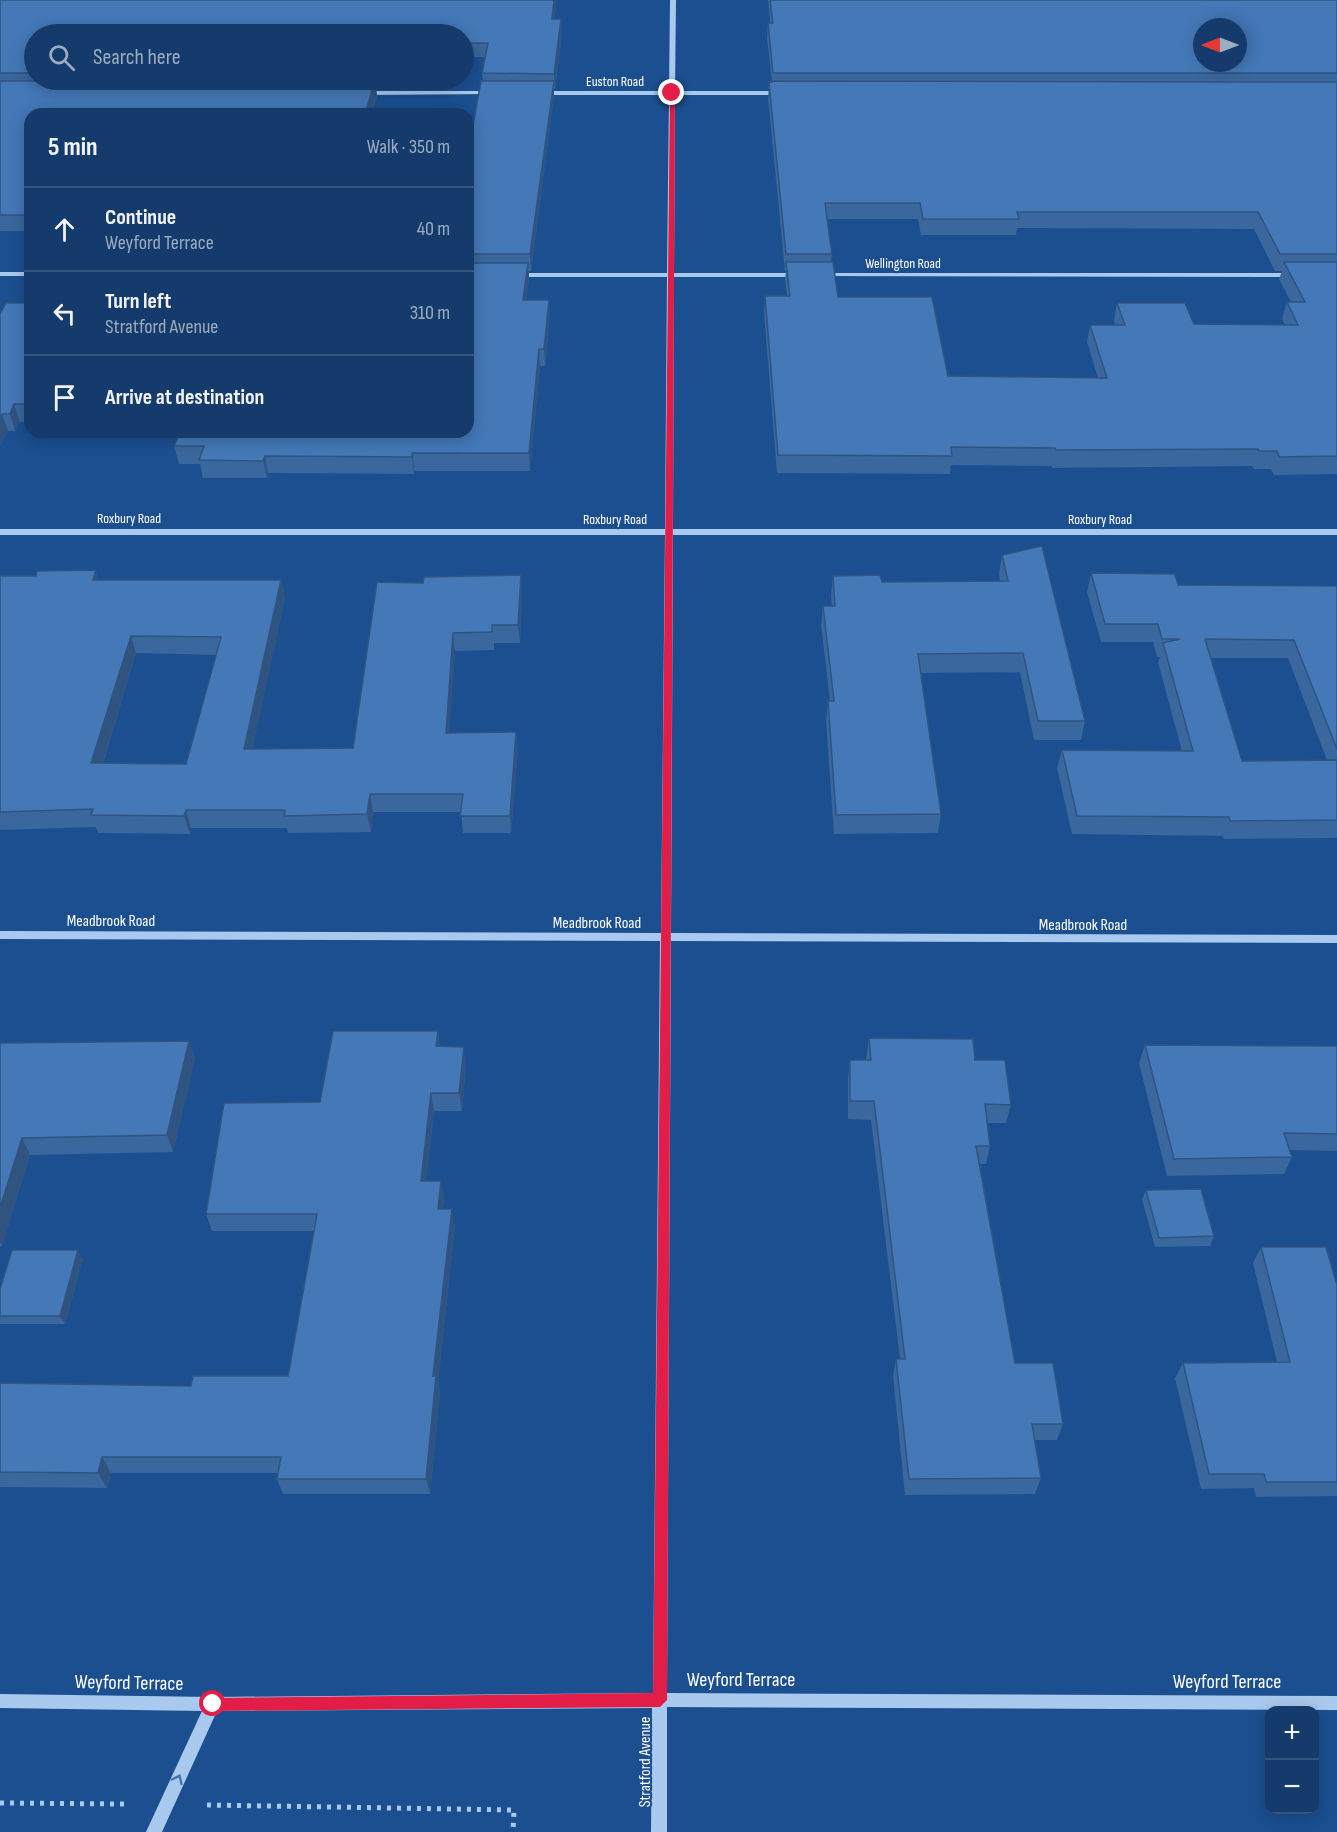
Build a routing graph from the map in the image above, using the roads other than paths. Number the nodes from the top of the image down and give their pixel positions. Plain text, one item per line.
1 (673, 0) edge
2 (354, 93) edge
3 (495, 93) edge
4 (531, 93) edge
5 (672, 93) junction
6 (791, 93) edge
7 (0, 274) edge
8 (24, 274) edge
9 (504, 274) edge
10 (671, 275) junction
11 (1301, 275) edge
12 (0, 532) edge
13 (668, 532) junction
14 (1337, 532) edge
15 (0, 935) edge
16 (665, 937) junction
17 (1337, 939) edge
18 (660, 1700) junction
19 (0, 1701) edge
20 (1337, 1703) edge
21 (213, 1704) junction
22 (154, 1832) edge
23 (659, 1832) edge

1 - 5 street, Stratford Avenue
2 - 3 street
4 - 5 street, Euston Road
5 - 6 street, Euston Road
5 - 10 street, Stratford Avenue
7 - 8 street
9 - 10 street, Wellington Road
10 - 11 street, Wellington Road
10 - 13 street, Stratford Avenue
12 - 13 street, Roxbury Road
13 - 14 street, Roxbury Road
13 - 16 street, Stratford Avenue
15 - 16 street, Meadbrook Road
16 - 17 street, Meadbrook Road
16 - 18 street, Stratford Avenue
18 - 20 street, Weyford Terrace
18 - 21 street, Weyford Terrace
18 - 23 street, Stratford Avenue
19 - 21 street, Weyford Terrace
22 -> 21 street

